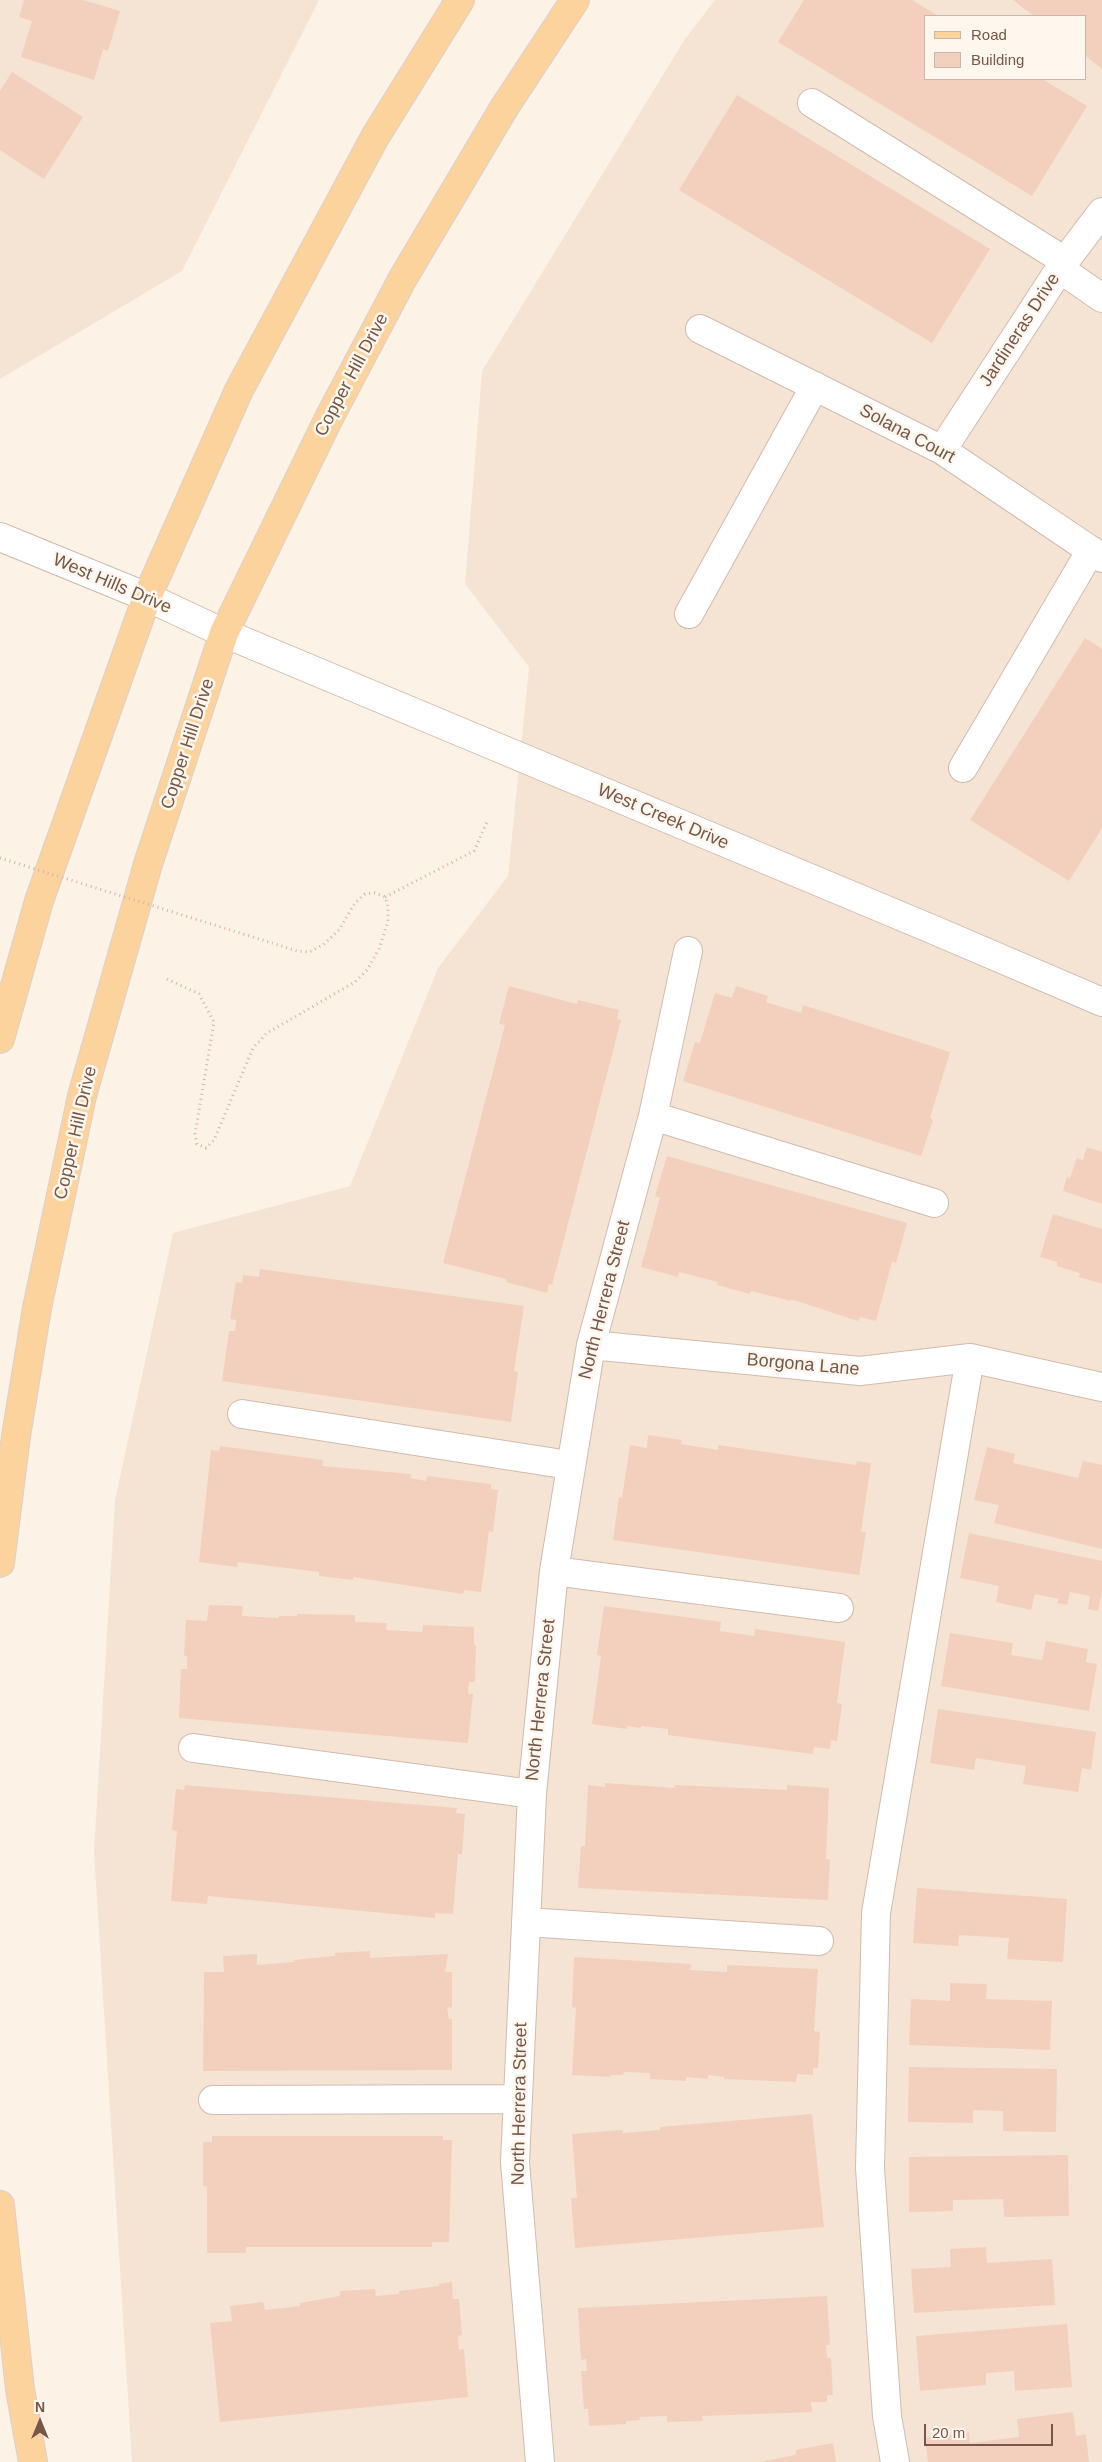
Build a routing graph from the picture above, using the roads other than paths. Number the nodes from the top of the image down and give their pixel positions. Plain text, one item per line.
1 (460, 0) edge
2 (575, 0) edge
3 (812, 102) dead end
4 (1102, 212) edge
5 (1063, 265) junction
6 (1102, 298) edge
7 (700, 329) dead end
8 (815, 386) junction
9 (942, 450) junction
10 (0, 537) edge
11 (1096, 554) edge
12 (147, 597) junction
13 (689, 614) dead end
14 (224, 633) junction
15 (963, 768) dead end
16 (688, 951) dead end
17 (1102, 1002) edge
18 (0, 1038) edge
19 (653, 1116) junction
20 (934, 1203) dead end
21 (591, 1345) junction
22 (970, 1358) junction
23 (1102, 1387) edge
24 (242, 1414) dead end
25 (570, 1465) junction
26 (0, 1563) edge
27 (554, 1571) junction
28 (839, 1608) dead end
29 (193, 1748) dead end
30 (532, 1794) junction
31 (526, 1922) junction
32 (819, 1941) dead end
33 (518, 2099) junction
34 (213, 2100) dead end
35 (0, 2205) edge
36 (32, 2462) edge
37 (540, 2462) edge
38 (894, 2462) edge

1 - 12 main road
2 - 14 main road, Copper Hill Drive
3 - 5 street
4 - 5 street, Jardineras Drive
5 - 6 street
5 - 9 street, Jardineras Drive
7 - 8 street, Solana Court
8 - 9 street, Solana Court
8 - 13 street
9 - 11 street, Solana Court
10 - 12 street, West Hills Drive
11 - 15 street
12 - 14 street, West Hills Drive
12 - 18 main road
14 - 17 street, West Creek Drive
14 - 26 main road, Copper Hill Drive
16 - 19 street, North Herrera Street
19 - 20 street
19 - 21 street, North Herrera Street
21 - 22 street, Borgona Lane
21 - 25 street, North Herrera Street
22 - 23 street, Borgona Lane
22 - 38 street
24 - 25 street
25 - 27 street, North Herrera Street
27 - 28 street
27 - 30 street, North Herrera Street
29 - 30 street
30 - 31 street, North Herrera Street
31 - 32 street
31 - 33 street, North Herrera Street
33 - 34 street
33 - 37 street, North Herrera Street
35 - 36 main road

